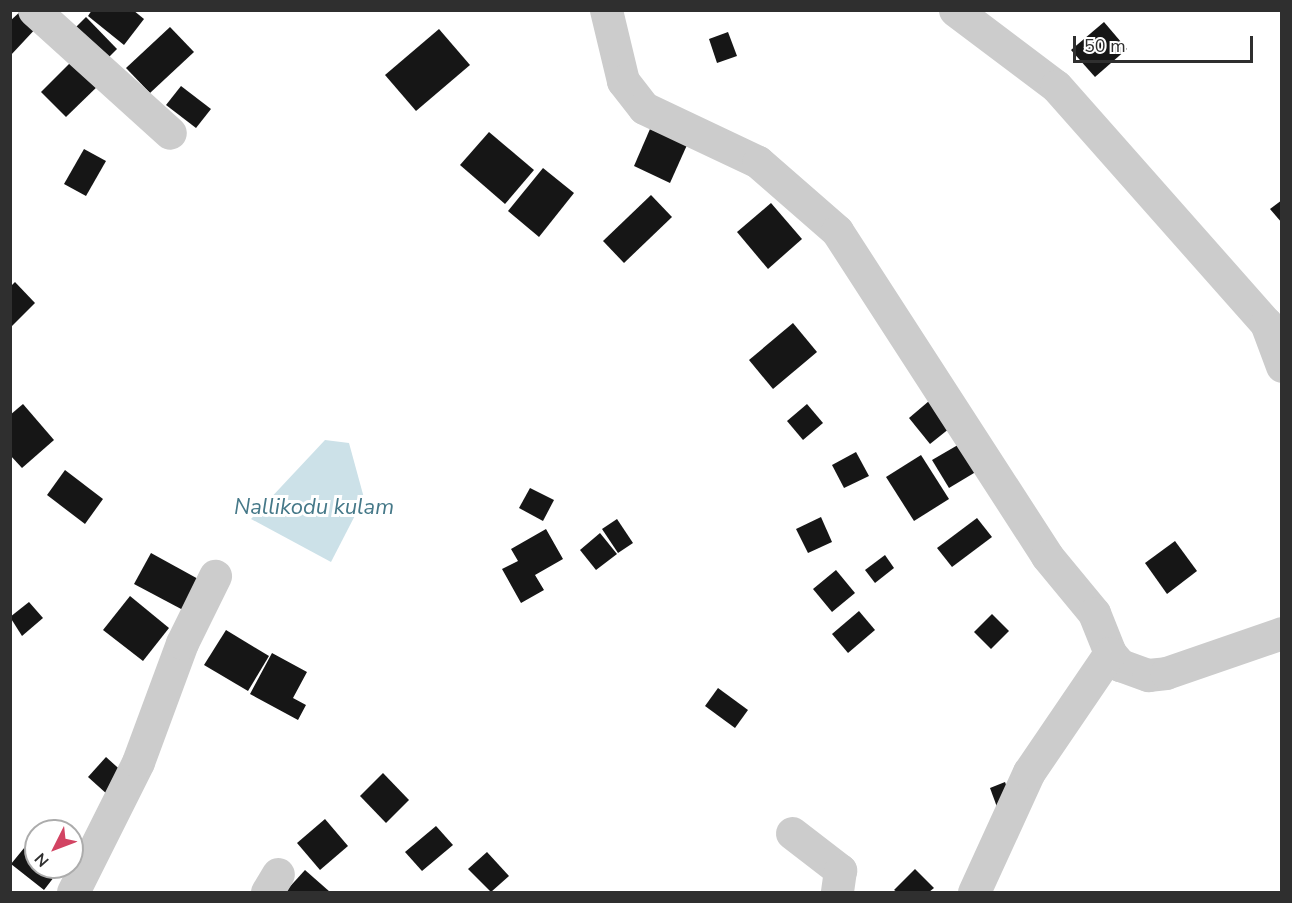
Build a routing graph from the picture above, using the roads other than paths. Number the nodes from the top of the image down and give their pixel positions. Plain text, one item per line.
1 (34, 10) edge
2 (606, 10) edge
3 (955, 10) edge
4 (170, 133) dead end
5 (1274, 316) edge
6 (1281, 366) edge
7 (215, 576) dead end
8 (1281, 633) edge
9 (1110, 653) junction
10 (792, 833) dead end
11 (73, 892) edge
12 (837, 892) edge
13 (974, 892) edge

1 - 4 street
2 - 9 street
3 - 5 street
5 - 6 street
7 - 11 street
8 - 9 street
9 - 13 street
10 - 12 street

